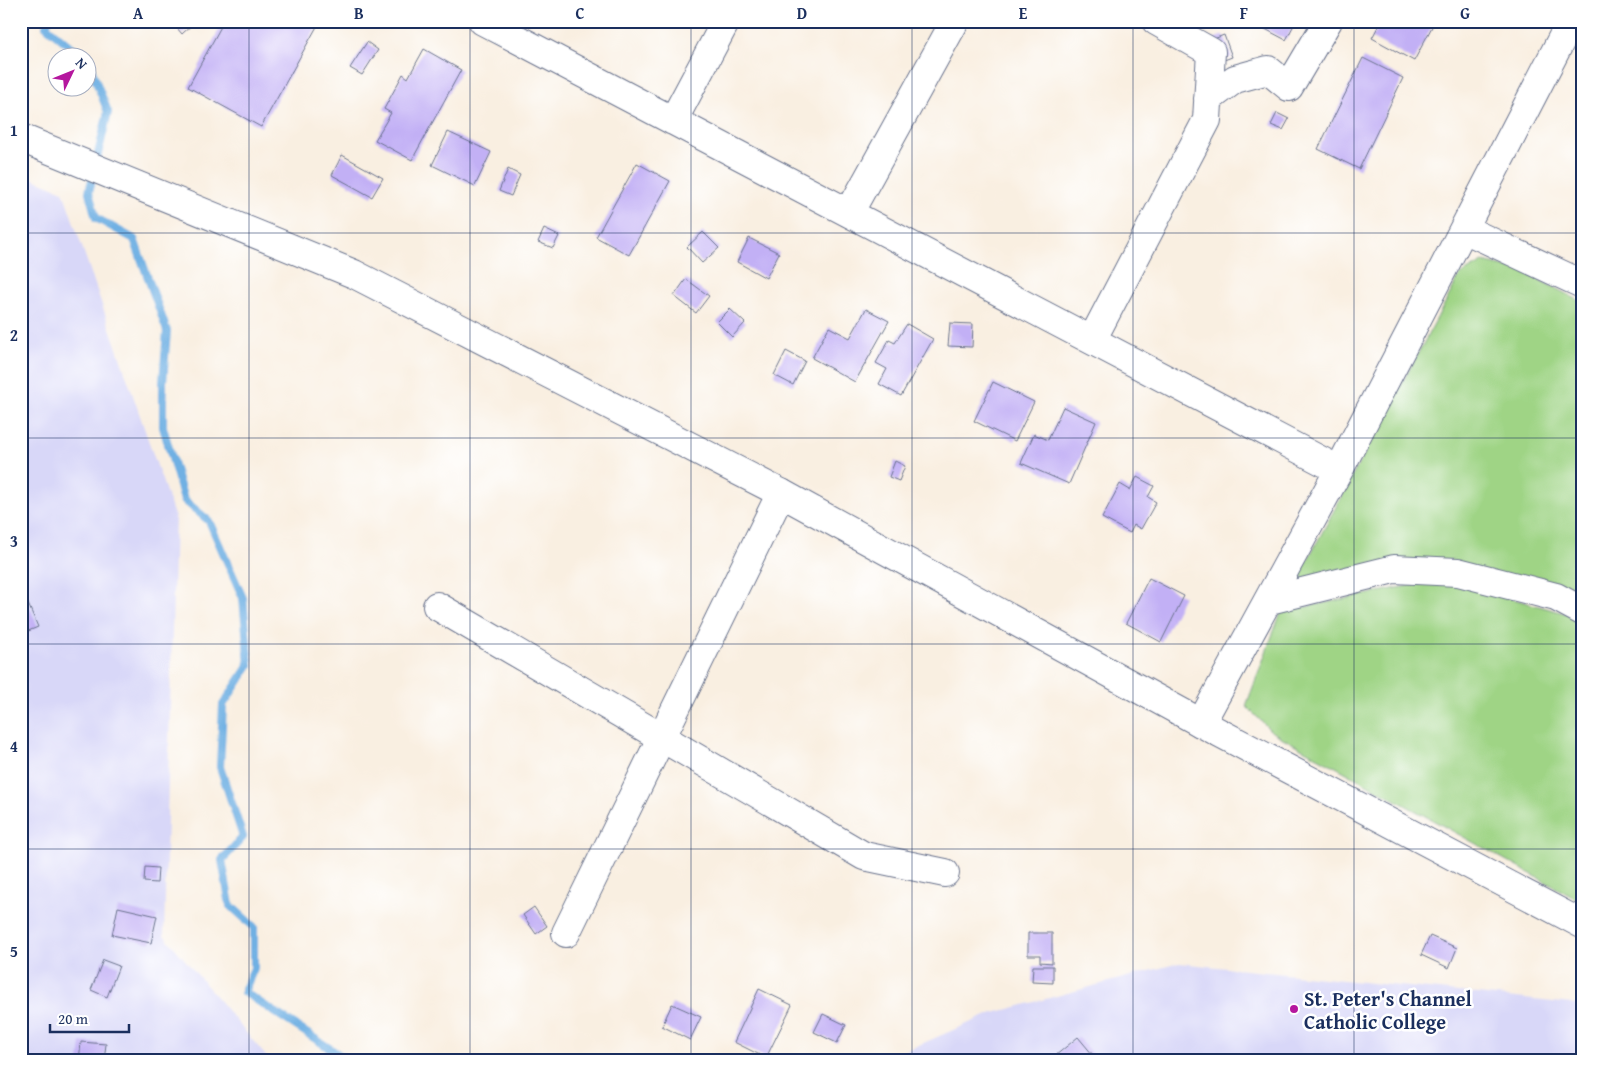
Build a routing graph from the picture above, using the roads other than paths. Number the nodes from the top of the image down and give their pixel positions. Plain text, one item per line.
1 (483, 21) edge
2 (726, 21) edge
3 (955, 21) edge
4 (1156, 21) edge
5 (1328, 21) edge
6 (1571, 21) edge
7 (1208, 100) junction
8 (673, 121) junction
9 (21, 138) edge
10 (849, 214) junction
11 (1464, 229) junction
12 (1582, 284) edge
13 (1092, 340) junction
14 (1338, 470) junction
15 (782, 494) junction
16 (1270, 600) junction
17 (438, 606) dead end
18 (1582, 610) edge
19 (1202, 723) junction
20 (662, 738) junction
21 (945, 873) dead end
22 (1582, 924) edge
23 (566, 933) dead end

1 - 8 street
2 - 8 street
3 - 10 street
4 - 7 street
5 - 7 street
6 - 11 street
7 - 13 street
8 - 10 street
9 - 15 street
10 - 13 street
11 - 12 street
11 - 14 street
13 - 14 street
14 - 16 street
15 - 19 street
15 - 20 street
16 - 18 street
16 - 19 street
17 - 20 street
19 - 22 street
20 - 21 street
20 - 23 street

